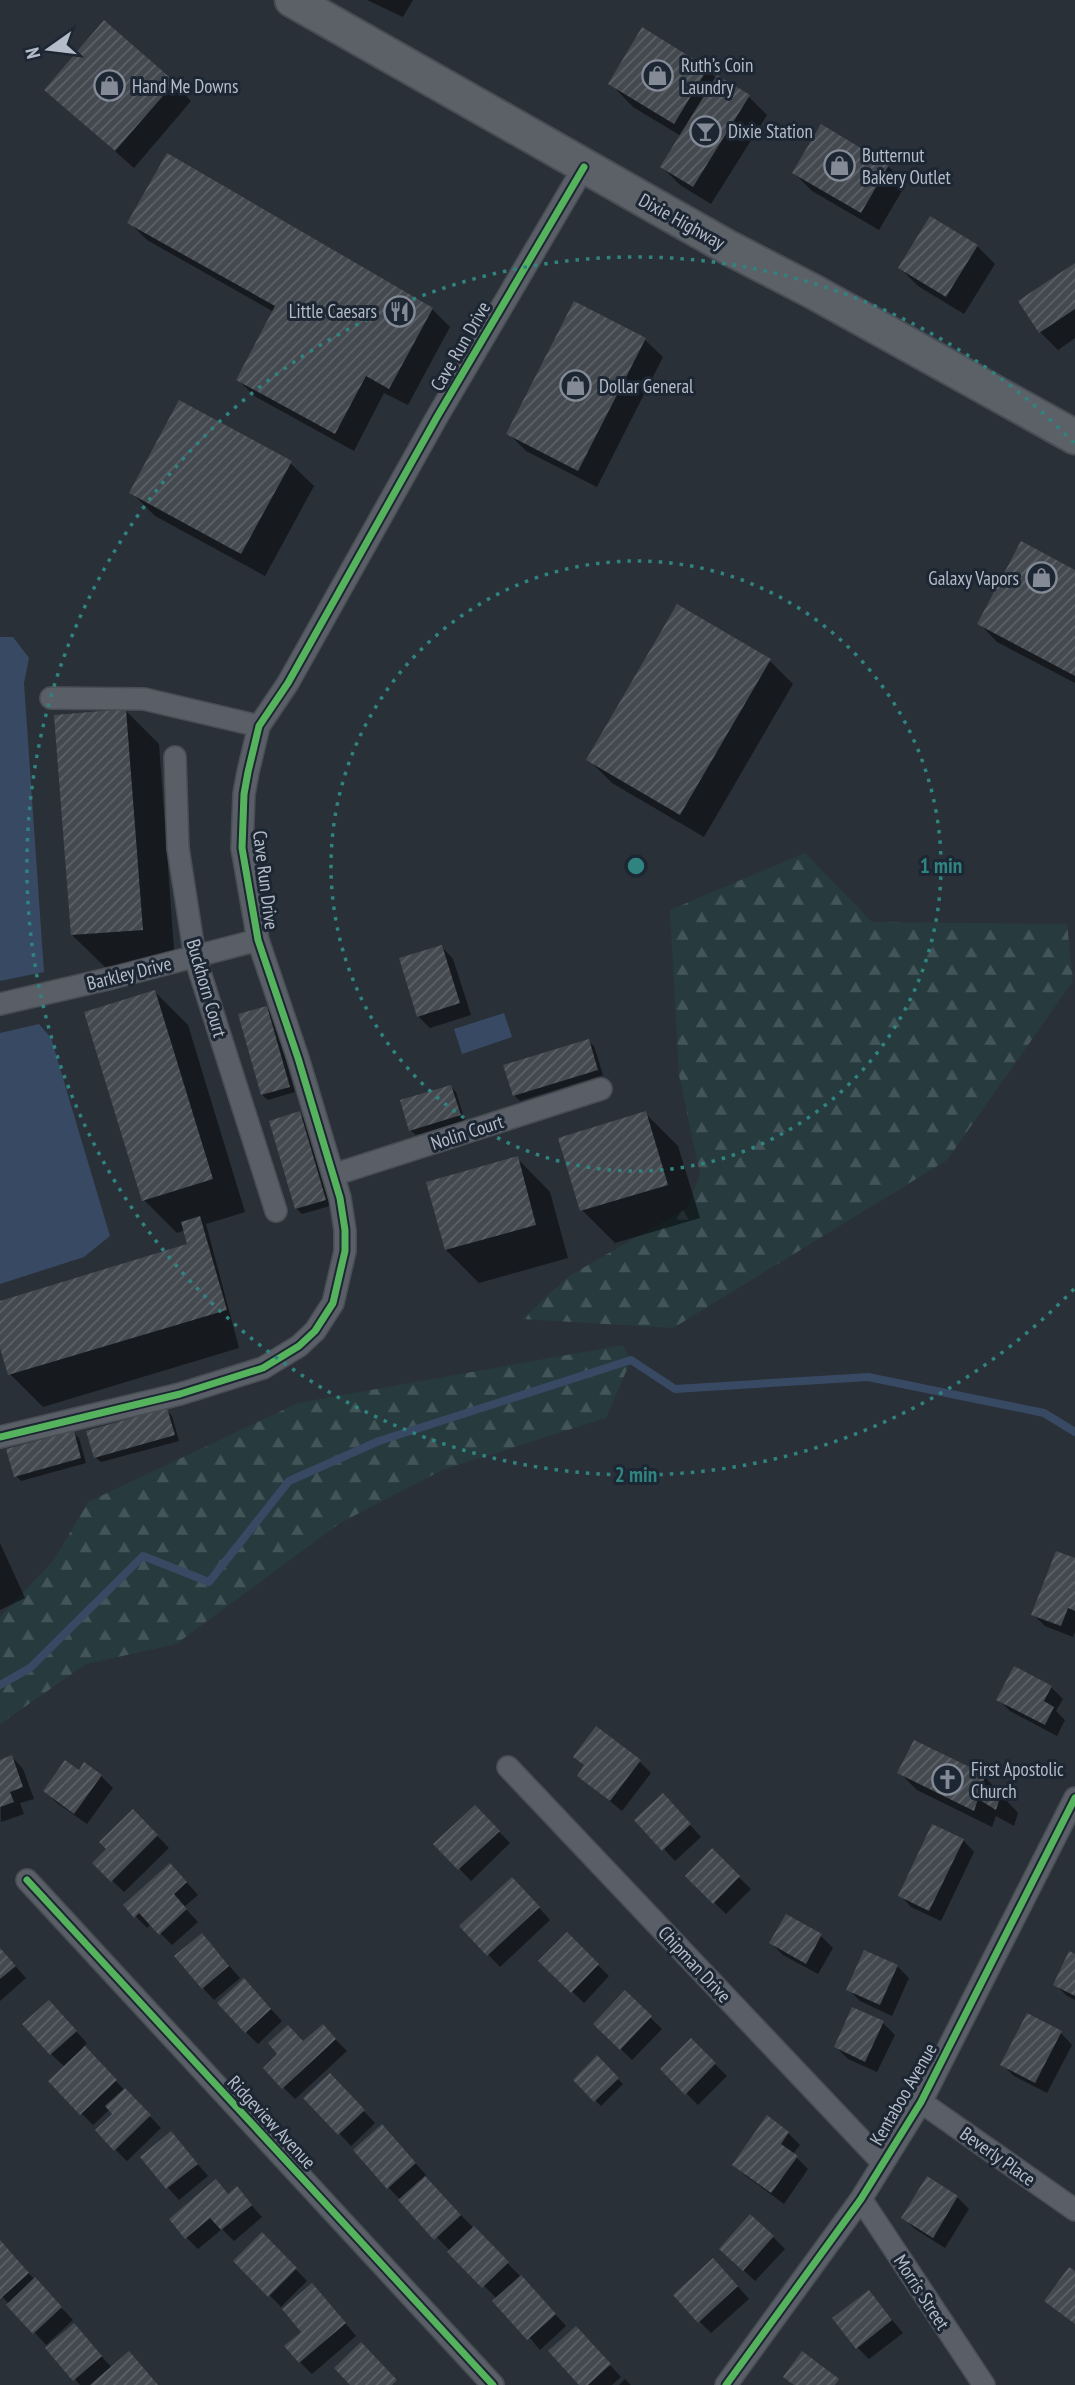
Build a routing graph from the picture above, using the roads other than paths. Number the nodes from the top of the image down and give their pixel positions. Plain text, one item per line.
1 (292, 0) edge
2 (584, 167) junction
3 (1075, 437) edge
4 (51, 698) dead end
5 (259, 726) junction
6 (175, 757) dead end
7 (257, 940) junction
8 (195, 957) junction
9 (0, 1004) edge
10 (601, 1089) dead end
11 (333, 1174) junction
12 (275, 1211) dead end
13 (0, 1437) edge
14 (508, 1767) dead end
15 (1075, 1798) edge
16 (27, 1880) dead end
17 (921, 2102) junction
18 (882, 2162) junction
19 (861, 2199) junction
20 (1075, 2210) edge
21 (492, 2385) edge
22 (726, 2385) edge
23 (984, 2385) edge

1 - 2 main road, Dixie Highway
2 - 3 main road, Dixie Highway
2 - 5 street, Cave Run Drive
4 - 5 street
5 - 7 street, Cave Run Drive
6 - 8 street, Buckhorn Court
7 - 8 street, Barkley Drive
7 - 11 street, Cave Run Drive
8 - 9 street, Barkley Drive
8 - 12 street, Buckhorn Court
10 - 11 street, Nolin Court
11 - 13 street, Cave Run Drive
14 - 18 street, Chipman Drive
15 - 17 street, Kentaboo Avenue
16 - 21 street, Ridgeview Avenue
17 - 18 street, Kentaboo Avenue
17 - 20 street, Beverly Place
18 - 19 street, Kentaboo Avenue
19 - 22 street, Kentaboo Avenue
19 - 23 street, Morris Street

